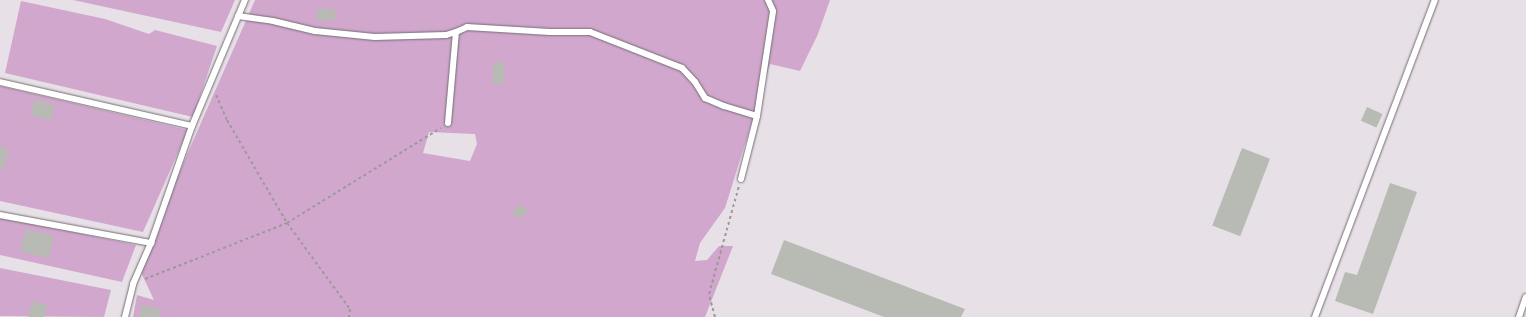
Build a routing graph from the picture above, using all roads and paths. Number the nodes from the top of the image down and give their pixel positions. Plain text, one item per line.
1 (245, 0) edge
2 (768, 0) edge
3 (1435, 0) edge
4 (238, 16) junction
5 (456, 32) junction
6 (0, 82) edge
7 (210, 83) junction
8 (757, 116) junction
9 (448, 123) joint
10 (192, 126) junction
11 (741, 179) joint
12 (0, 215) edge
13 (287, 223) junction
14 (151, 243) junction
15 (133, 284) junction
16 (1526, 297) edge
17 (125, 317) edge
18 (349, 317) edge
19 (714, 317) edge
20 (1315, 317) edge
21 (1518, 317) edge

1 - 4 lane
2 - 8 lane
3 - 20 lane
4 - 5 lane
4 - 7 lane
5 - 8 lane
5 - 9 lane
6 - 10 lane
7 - 10 lane
7 - 13 path
8 - 11 lane
9 - 13 path
10 - 14 lane
11 - 19 path
12 - 14 lane
13 - 15 path
13 - 18 path
14 - 15 lane
15 - 17 lane
16 - 21 lane

